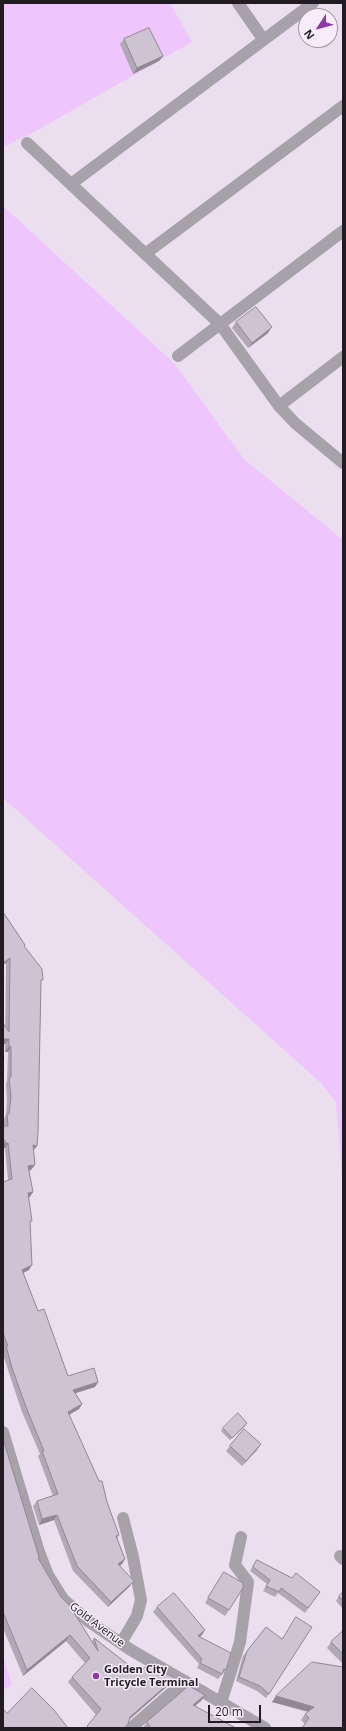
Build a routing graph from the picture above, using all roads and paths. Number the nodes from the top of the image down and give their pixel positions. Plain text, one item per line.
1 (238, 3) edge
2 (313, 3) edge
3 (262, 39) junction
4 (343, 106) edge
5 (27, 143) dead end
6 (71, 184) junction
7 (343, 231) edge
8 (145, 254) junction
9 (220, 324) junction
10 (178, 356) dead end
11 (343, 357) edge
12 (279, 406) junction
13 (343, 463) edge
14 (3, 1432) edge
15 (122, 1518) dead end
16 (241, 1537) dead end
17 (121, 1643) junction
18 (184, 1681) junction
19 (221, 1703) junction
20 (131, 1728) edge
21 (265, 1728) edge

1 - 3 street
2 - 3 street
3 - 6 street
4 - 8 street
5 - 6 street
6 - 8 street
7 - 9 street
8 - 9 street
9 - 10 street
9 - 12 street
11 - 12 street
12 - 13 street
14 - 17 street, Gold Avenue
15 - 17 street
16 - 19 street
17 - 18 street, Gold Avenue
18 - 19 street, Gold Avenue
18 - 20 street
19 - 21 street, Gold Avenue

